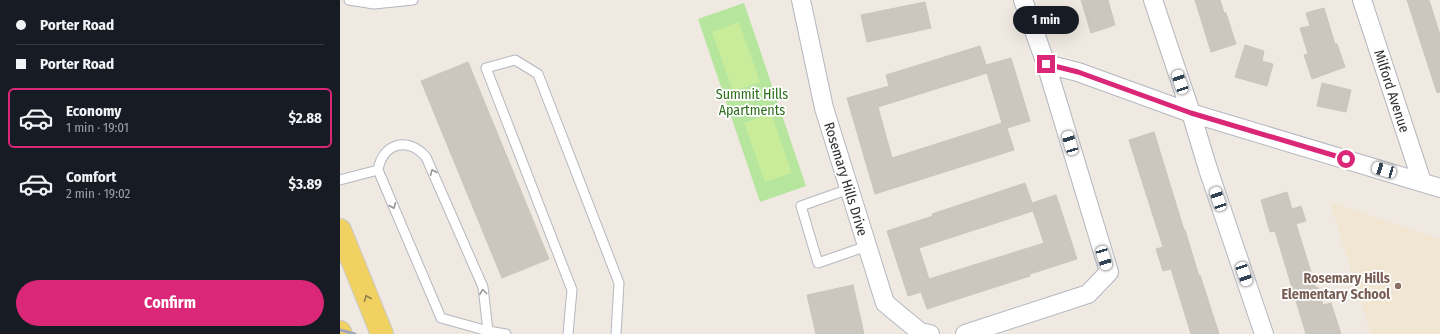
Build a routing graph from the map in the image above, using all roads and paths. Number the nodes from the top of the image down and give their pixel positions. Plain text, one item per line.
1 (349, 0) edge
2 (413, 0) edge
3 (801, 0) edge
4 (1023, 0) edge
5 (1153, 0) edge
6 (1362, 0) edge
7 (1046, 64) junction
8 (1191, 113) junction
9 (378, 170) junction
10 (340, 180) edge
11 (1422, 182) junction
12 (1440, 188) edge
13 (850, 189) junction
14 (340, 230) edge
15 (867, 246) junction
16 (488, 331) junction
17 (382, 334) edge
18 (506, 334) edge
19 (568, 334) edge
20 (616, 334) edge
21 (930, 334) edge
22 (965, 334) edge
23 (1264, 334) edge

1 - 2 lane
3 - 13 street, Rosemary Hills Drive
4 - 7 street
5 - 8 street
6 - 11 street, Milford Avenue
7 - 8 street
7 - 22 street
8 - 11 street
8 - 23 street
9 - 10 lane
9 -> 16 lane
16 -> 9 lane
11 - 12 street
13 - 15 street, Rosemary Hills Drive
13 - 15 lane
17 -> 14 main road
15 - 21 street, Rosemary Hills Drive
16 - 18 lane
19 - 20 lane

